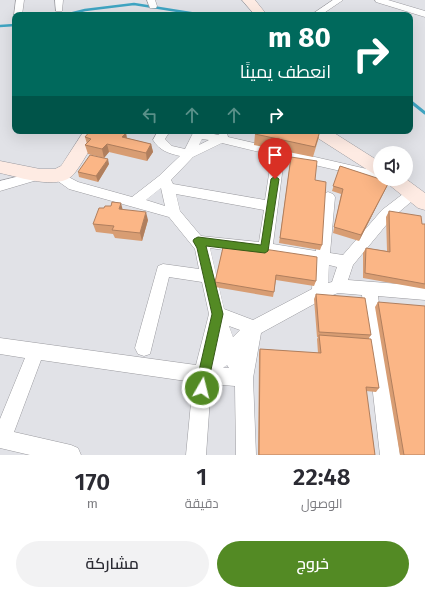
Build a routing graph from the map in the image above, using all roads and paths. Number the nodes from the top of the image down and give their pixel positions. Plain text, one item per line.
1 (20, 0) edge
2 (60, 0) edge
3 (248, 0) edge
4 (339, 0) edge
5 (379, 0) edge
6 (59, 9) dead end
7 (18, 12) edge
8 (259, 12) edge
9 (319, 12) edge
10 (425, 14) edge
11 (90, 134) edge
12 (162, 134) edge
13 (324, 134) edge
14 (223, 135) edge
15 (279, 152) junction
16 (189, 154) junction
17 (373, 166) edge
18 (0, 167) edge
19 (373, 174) edge
20 (40, 175) junction
21 (59, 176) junction
22 (166, 183) junction
23 (0, 186) edge
24 (403, 186) edge
25 (328, 197) dead end
26 (419, 198) edge
27 (135, 202) junction
28 (271, 206) junction
29 (174, 213) junction
30 (198, 241) junction
31 (265, 249) junction
32 (323, 258) junction
33 (346, 262) junction
34 (209, 277) junction
35 (338, 286) junction
36 (369, 288) junction
37 (319, 293) junction
38 (425, 293) edge
39 (217, 314) junction
40 (254, 328) junction
41 (0, 346) edge
42 (144, 348) dead end
43 (36, 352) junction
44 (229, 352) junction
45 (203, 375) junction
46 (244, 378) junction
47 (1, 438) edge
48 (71, 455) edge
49 (196, 455) edge
50 (246, 455) edge
51 (390, 455) edge

1 - 7 street
2 - 6 street
3 - 8 street
4 - 9 street
5 - 10 street
11 - 21 street
12 - 16 street
13 - 17 street
14 - 15 street
14 - 16 street
15 - 19 street
15 - 28 street
16 - 22 street
18 - 20 street
20 - 21 street
20 - 23 street
21 - 27 street
22 - 27 street
22 - 28 street
22 - 29 street
24 - 26 street
25 - 32 street
26 - 33 street
27 - 29 street
28 - 31 street
29 - 30 street
30 - 31 street
30 - 34 street
31 - 32 street
32 - 33 street
32 - 37 street
33 - 35 street
34 - 39 street
34 - 42 street
35 - 36 street
35 - 37 street
36 - 38 street
36 - 51 street
37 - 40 street
39 - 40 street
39 - 44 street
39 - 45 street
40 - 44 street
40 - 46 street
41 - 43 street
43 - 45 street
43 - 47 street
44 - 45 street
44 - 46 street
45 - 46 street
45 - 49 street
46 - 50 street
47 - 48 street

